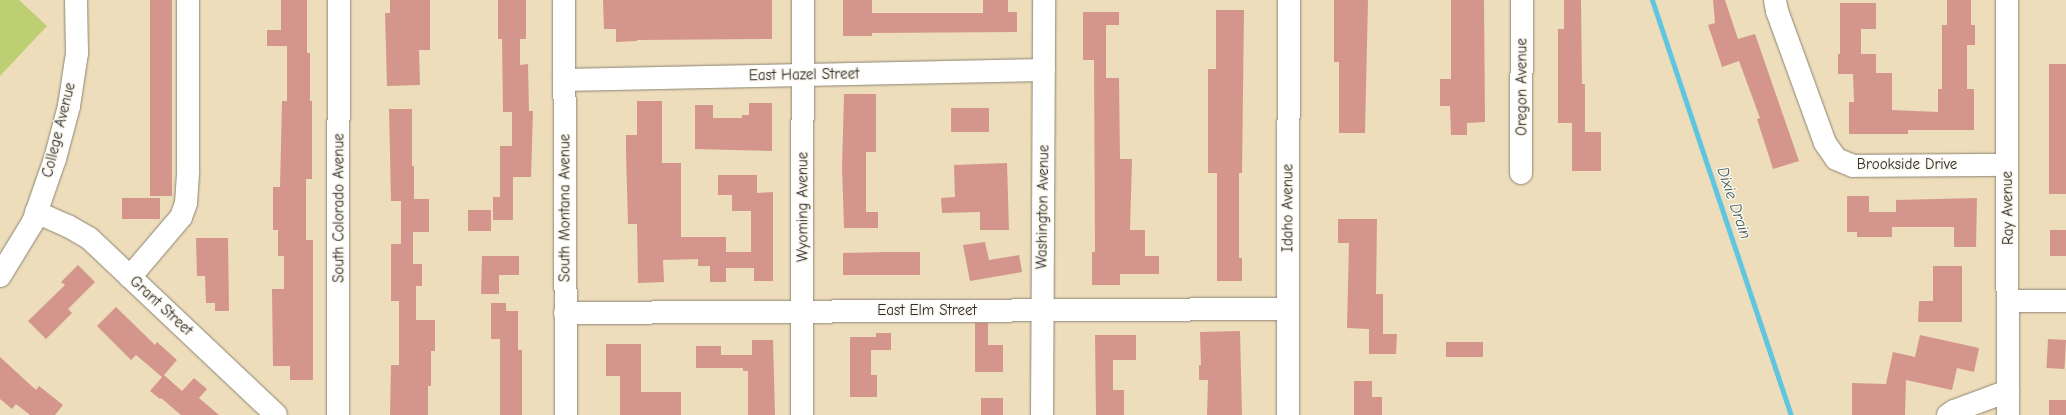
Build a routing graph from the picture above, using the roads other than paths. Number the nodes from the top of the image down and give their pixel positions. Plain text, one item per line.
1 (76, 0) edge
2 (188, 0) edge
3 (339, 0) edge
4 (564, 0) edge
5 (803, 0) edge
6 (1044, 0) edge
7 (1289, 0) edge
8 (1522, 0) edge
9 (1775, 0) edge
10 (2007, 0) edge
11 (1044, 70) junction
12 (803, 75) junction
13 (564, 80) junction
14 (2007, 165) junction
15 (1521, 173) dead end
16 (36, 212) junction
17 (0, 276) edge
18 (130, 276) junction
19 (2009, 301) junction
20 (2066, 301) edge
21 (1288, 309) junction
22 (802, 311) junction
23 (1042, 311) junction
24 (565, 313) junction
25 (2008, 392) junction
26 (276, 415) edge
27 (338, 415) edge
28 (566, 415) edge
29 (802, 415) edge
30 (1042, 415) edge
31 (1288, 415) edge
32 (1948, 415) edge
33 (2008, 415) edge

1 - 16 street, College Avenue
2 - 18 street
3 - 27 street, South Colorado Avenue
4 - 13 street, South Montana Avenue
5 - 12 street, Wyoming Avenue
6 - 11 street, Washington Avenue
7 - 21 street, Idaho Avenue
8 - 15 street, Oregon Avenue
9 - 14 street, Brookside Drive
10 - 14 street, Ray Avenue
11 - 12 street, East Hazel Street
11 - 23 street, Washington Avenue
12 - 13 street, East Hazel Street
12 - 22 street, Wyoming Avenue
13 - 24 street, South Montana Avenue
14 - 19 street, Ray Avenue
16 - 17 street, College Avenue
16 - 18 street, Grant Street
18 - 26 street, Grant Street
19 - 20 street
19 - 25 street, Ray Avenue
21 - 23 street, East Elm Street
21 - 31 street, Idaho Avenue
22 - 23 street, East Elm Street
22 - 24 street, East Elm Street
22 - 29 street, Wyoming Avenue
23 - 30 street, Washington Avenue
24 - 28 street, South Montana Avenue
25 - 32 street
25 - 33 street, Ray Avenue

